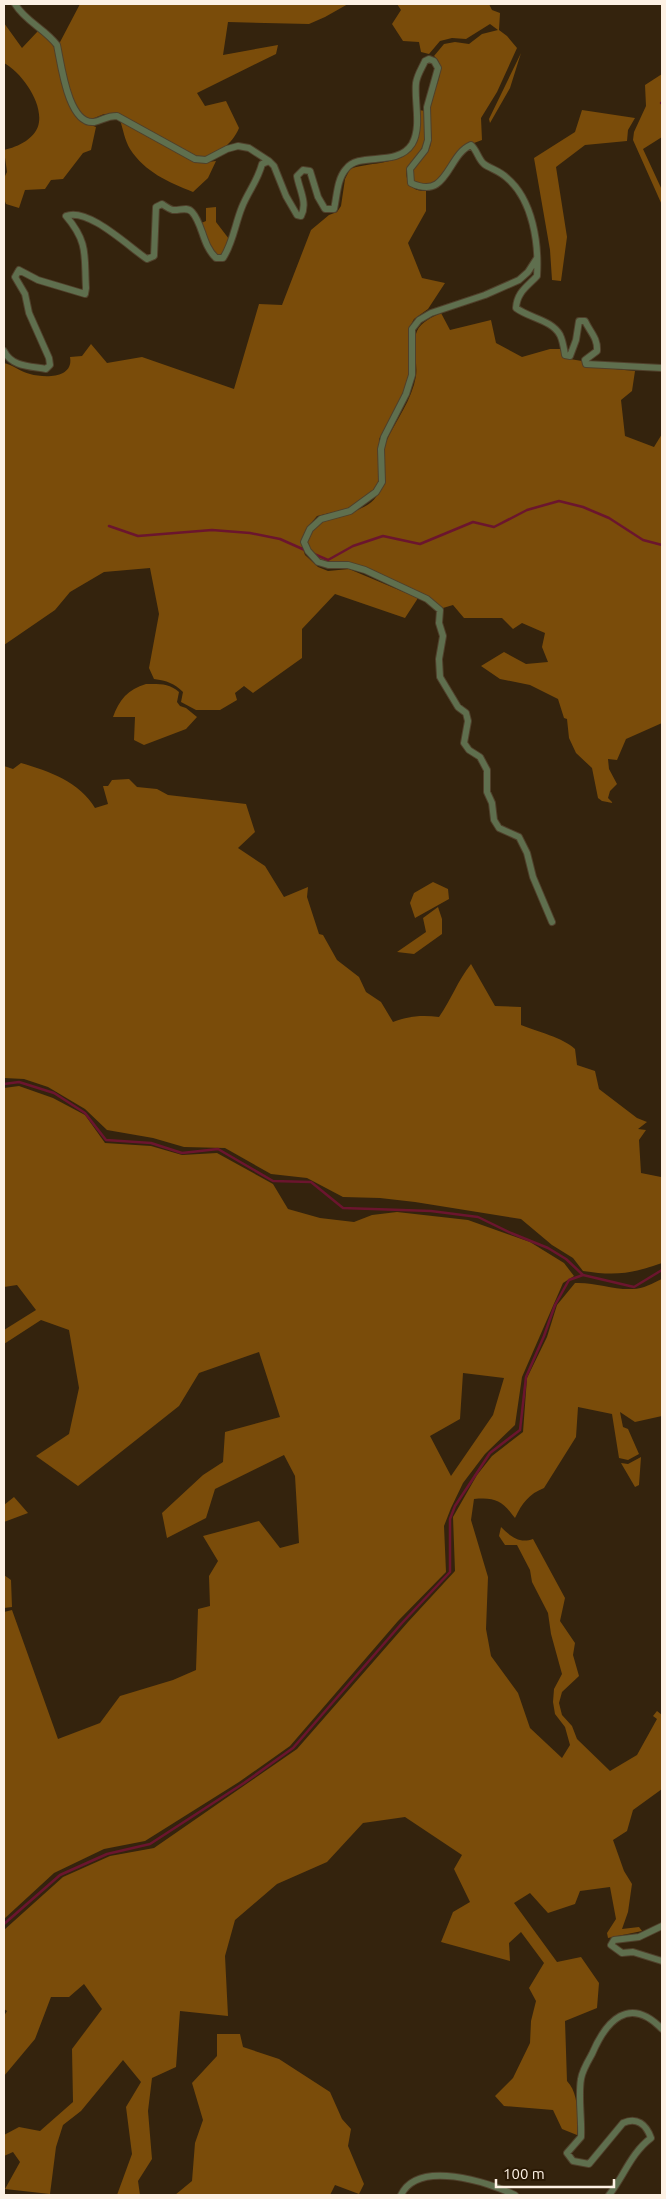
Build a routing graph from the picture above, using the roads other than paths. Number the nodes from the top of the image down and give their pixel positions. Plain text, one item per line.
1 (15, 4) edge
2 (269, 161) junction
3 (538, 257) junction
4 (4, 351) edge
5 (662, 368) edge
6 (552, 922) dead end
7 (662, 1926) edge
8 (662, 1961) edge
9 (662, 2029) edge
10 (401, 2195) edge
11 (515, 2195) edge
12 (609, 2195) edge

1 - 2 street
2 - 3 street
2 - 4 street
3 - 5 street
3 - 6 street
7 - 8 street
9 - 12 street
10 - 11 street

